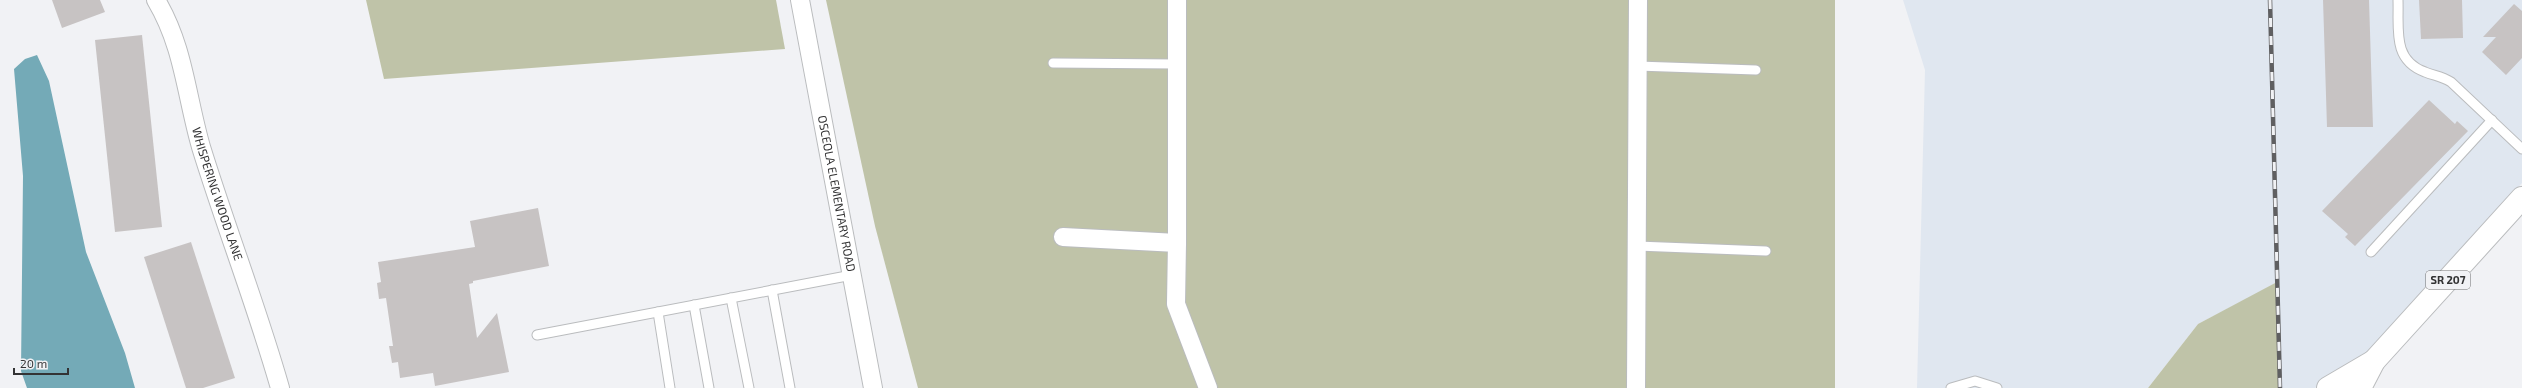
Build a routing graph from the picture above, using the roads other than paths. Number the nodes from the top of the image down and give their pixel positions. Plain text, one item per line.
1 (156, 0) edge
2 (800, 0) edge
3 (1177, 0) edge
4 (1638, 0) edge
5 (2398, 0) edge
6 (1052, 63) dead end
7 (1177, 64) junction
8 (1637, 66) junction
9 (1756, 70) dead end
10 (2492, 120) junction
11 (2522, 149) edge
12 (2522, 198) edge
13 (1063, 237) dead end
14 (1177, 244) junction
15 (1637, 246) junction
16 (1766, 251) dead end
17 (2371, 252) dead end
18 (852, 275) junction
19 (772, 290) junction
20 (731, 298) junction
21 (694, 305) junction
22 (658, 312) junction
23 (537, 335) dead end
24 (2374, 361) junction
25 (1203, 387) edge
26 (280, 388) edge
27 (670, 388) edge
28 (709, 388) edge
29 (749, 388) edge
30 (790, 388) edge
31 (873, 388) edge
32 (1636, 388) edge
33 (1951, 388) edge
34 (1997, 388) edge
35 (2328, 388) edge
36 (2360, 388) edge

1 - 26 street, WHISPERING WOOD LANE
2 - 18 street, OSCEOLA ELEMENTARY ROAD
3 - 7 street
4 - 8 street
5 - 10 lane
6 - 7 lane
7 - 14 street
8 - 9 lane
8 - 15 street
10 - 11 lane
10 - 17 lane
12 - 24 highway, SR 207
13 - 14 street
14 - 25 street
15 - 16 lane
15 - 32 street
18 - 19 lane
18 - 31 street, OSCEOLA ELEMENTARY ROAD
19 - 20 lane
19 - 30 lane
20 - 21 lane
20 - 29 lane
21 - 22 lane
21 - 28 lane
22 - 23 lane
22 - 27 lane
24 - 35 highway, SR 207
24 - 36 highway, SR 207
33 - 34 lane

